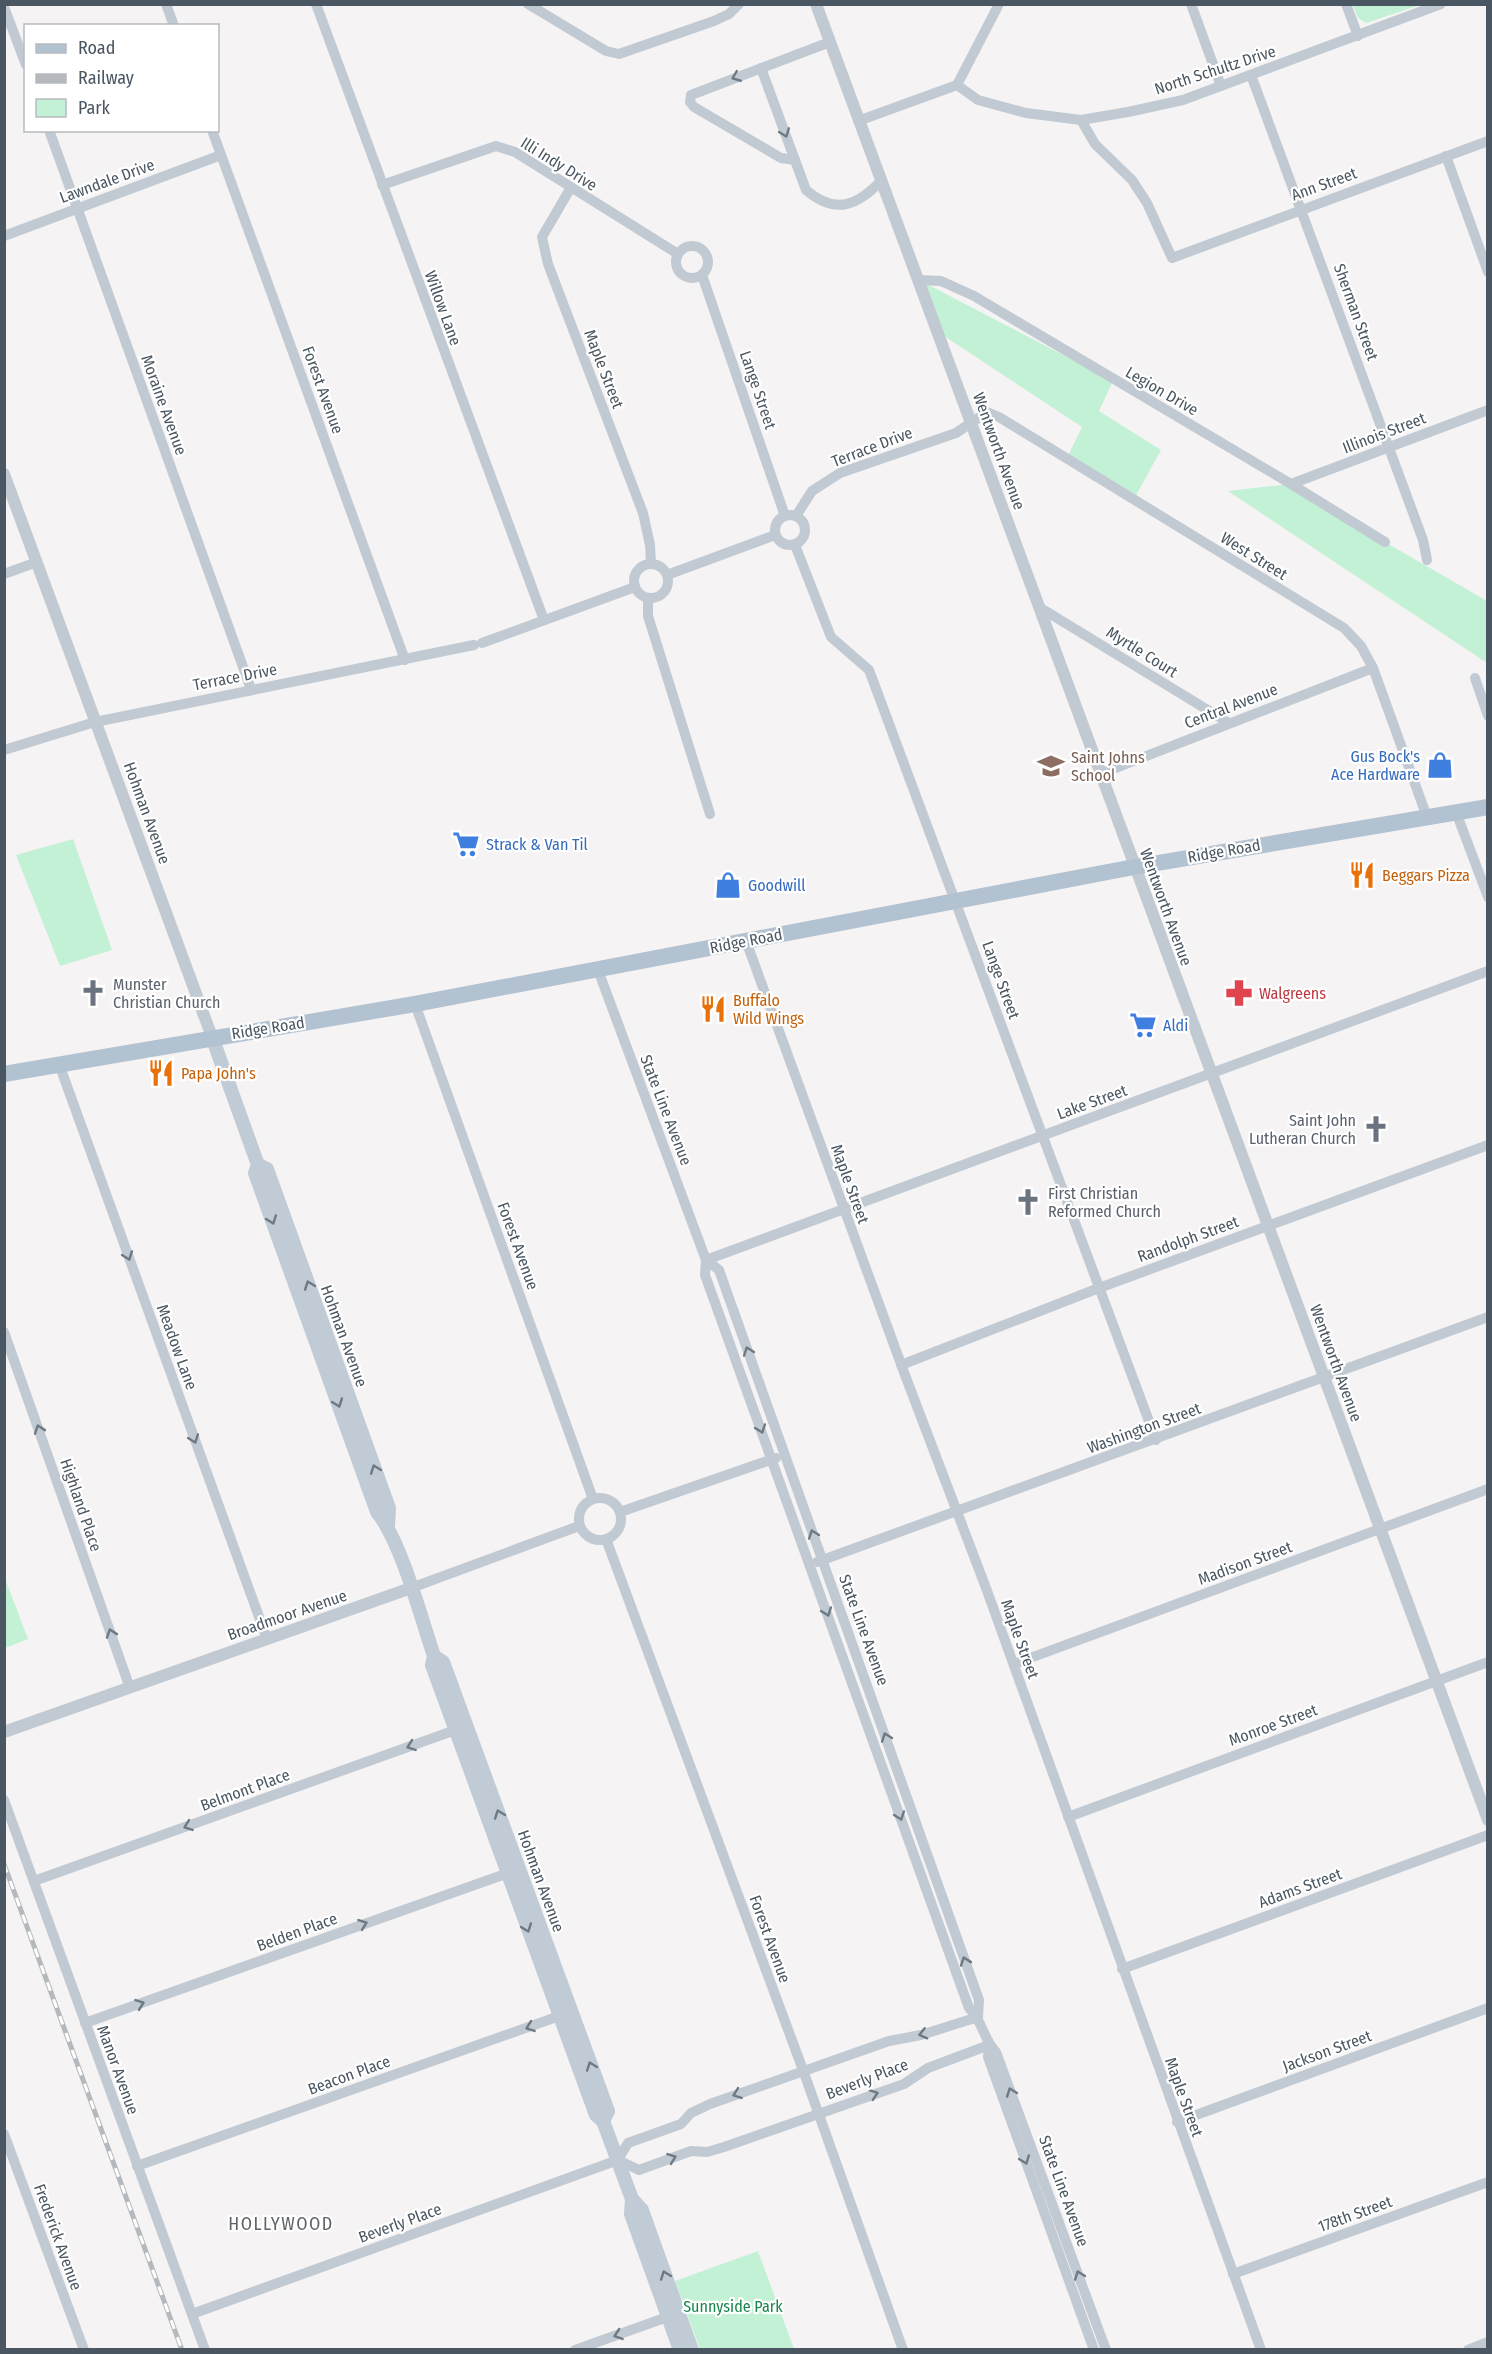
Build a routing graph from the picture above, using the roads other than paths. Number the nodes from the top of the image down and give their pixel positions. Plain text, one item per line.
1 (166, 4) edge
2 (316, 4) edge
3 (528, 4) edge
4 (739, 4) edge
5 (816, 4) edge
6 (1191, 4) edge
7 (1346, 4) edge
8 (1441, 4) edge
9 (998, 5) edge
10 (4, 7) edge
11 (173, 24) edge
12 (1358, 36) junction
13 (830, 42) junction
14 (24, 60) edge
15 (761, 68) junction
16 (1251, 75) junction
17 (957, 86) junction
18 (1221, 86) junction
19 (1081, 120) junction
20 (858, 121) junction
21 (50, 132) edge
22 (213, 132) edge
23 (1488, 141) edge
24 (221, 155) junction
25 (1446, 156) junction
26 (795, 160) junction
27 (881, 181) junction
28 (381, 185) junction
29 (570, 189) junction
30 (865, 197) junction
31 (888, 199) junction
32 (1302, 208) junction
33 (77, 209) junction
34 (4, 236) edge
35 (678, 254) junction
36 (1488, 272) edge
37 (702, 275) junction
38 (919, 280) junction
39 (1488, 410) edge
40 (971, 422) junction
41 (1389, 447) junction
42 (4, 474) edge
43 (1292, 484) junction
44 (790, 516) junction
45 (775, 535) junction
46 (1385, 542) dead end
47 (795, 544) junction
48 (1427, 560) dead end
49 (37, 562) junction
50 (651, 564) junction
51 (4, 574) edge
52 (667, 575) junction
53 (635, 587) junction
54 (648, 598) junction
55 (1039, 608) junction
56 (544, 620) junction
57 (405, 660) junction
58 (1373, 668) junction
59 (1475, 678) dead end
60 (251, 689) junction
61 (1488, 716) edge
62 (96, 722) junction
63 (1229, 723) junction
64 (4, 750) edge
65 (1100, 774) junction
66 (1488, 807) edge
67 (1456, 812) junction
68 (710, 814) dead end
69 (1427, 817) junction
70 (1134, 867) junction
71 (1488, 897) edge
72 (955, 900) junction
73 (746, 941) junction
74 (598, 970) junction
75 (1488, 971) edge
76 (415, 1004) junction
77 (212, 1037) junction
78 (59, 1064) junction
79 (4, 1074) edge
80 (1211, 1075) junction
81 (1043, 1136) junction
82 (1488, 1145) edge
83 (844, 1210) junction
84 (1267, 1226) junction
85 (706, 1260) junction
86 (1099, 1288) junction
87 (1488, 1317) edge
88 (4, 1332) edge
89 (901, 1365) junction
90 (1324, 1378) junction
91 (1156, 1440) junction
92 (785, 1455) junction
93 (772, 1460) junction
94 (1488, 1489) edge
95 (592, 1499) junction
96 (620, 1512) junction
97 (957, 1512) junction
98 (579, 1526) junction
99 (1380, 1529) junction
100 (606, 1539) junction
101 (823, 1560) junction
102 (810, 1564) junction
103 (411, 1588) junction
104 (267, 1639) junction
105 (1488, 1662) edge
106 (1014, 1664) junction
107 (1436, 1681) junction
108 (130, 1688) junction
109 (461, 1728) junction
110 (4, 1732) edge
111 (898, 1771) junction
112 (886, 1776) junction
113 (4, 1800) edge
114 (1068, 1817) junction
115 (1488, 1820) edge
116 (1488, 1835) edge
117 (513, 1871) junction
118 (34, 1881) junction
119 (1122, 1970) junction
120 (1488, 2008) edge
121 (565, 2014) junction
122 (978, 2017) junction
123 (85, 2023) junction
124 (989, 2045) junction
125 (803, 2070) junction
126 (819, 2113) junction
127 (1178, 2122) junction
128 (4, 2134) edge
129 (618, 2160) junction
130 (136, 2166) junction
131 (1488, 2182) edge
132 (1233, 2274) junction
133 (1092, 2309) junction
134 (1081, 2313) junction
135 (192, 2314) junction
136 (674, 2315) junction
137 (1488, 2342) edge
138 (84, 2349) edge
139 (205, 2349) edge
140 (576, 2349) edge
141 (680, 2349) edge
142 (692, 2349) edge
143 (903, 2349) edge
144 (1094, 2349) edge
145 (1106, 2349) edge
146 (1261, 2349) edge
147 (1468, 2349) edge

1 - 11 street
2 - 28 street, Willow Lane
3 - 4 street
5 - 13 street, Wentworth Avenue
6 - 18 street
7 - 12 street
8 - 12 street, North Schultz Drive
9 - 17 street
10 - 14 street
12 - 16 street, North Schultz Drive
13 - 15 street
13 - 20 street, Wentworth Avenue
15 -> 26 street
15 -> 26 street
16 - 18 street, North Schultz Drive
16 - 32 street, Sherman Street
17 - 19 street, North Schultz Drive
17 - 20 street
18 - 19 street, North Schultz Drive
19 - 32 street, Ann Street
20 - 27 street, Wentworth Avenue
21 - 33 street, Moraine Avenue
22 - 24 street, Forest Avenue
23 - 25 street, Ann Street
24 - 33 street, Lawndale Drive
24 - 57 street, Forest Avenue
25 - 32 street, Ann Street
25 - 36 street
26 - 30 street
27 - 30 street
27 - 31 street, Wentworth Avenue
28 - 29 street, Illi Indy Drive
28 - 56 street, Willow Lane
29 - 35 street, Illi Indy Drive
29 - 50 street, Maple Street
30 - 31 street
31 - 38 street, Wentworth Avenue
32 - 41 street, Sherman Street
33 - 34 street, Lawndale Drive
33 - 60 street, Moraine Avenue
35 - 37 street
35 - 37 street
37 - 44 street, Lange Street
38 - 40 street, Wentworth Avenue
38 - 43 street, Legion Drive
39 - 41 street, Illinois Street
40 - 44 street, Terrace Drive
40 - 55 street, Wentworth Avenue
40 - 58 street, West Street
41 - 43 street, Illinois Street
41 - 48 street, Sherman Street
42 - 49 street, Hohman Avenue
43 - 46 street, Legion Drive
44 - 45 street
44 - 47 street
45 - 47 street
45 - 52 street
47 - 72 street, Lange Street
49 - 51 street
49 - 62 street, Hohman Avenue
50 - 52 street
50 - 53 street
52 - 54 street
53 - 54 street
53 - 56 street, Terrace Drive
54 - 68 street
55 - 63 street, Myrtle Court
55 - 65 street, Wentworth Avenue
56 - 57 street, Terrace Drive
57 - 60 street, Terrace Drive
58 - 63 street, Central Avenue
58 - 69 street, West Street
59 - 61 street
60 - 62 street, Terrace Drive
62 - 64 street, Terrace Drive
62 - 77 street, Hohman Avenue
63 - 65 street, Central Avenue
65 - 70 street, Wentworth Avenue
66 - 67 main road, Ridge Road
67 - 69 main road, Ridge Road
67 - 71 street
69 - 70 main road, Ridge Road
70 - 72 main road, Ridge Road
70 - 80 street, Wentworth Avenue
72 - 73 main road, Ridge Road
72 - 81 street, Lange Street
73 - 74 main road, Ridge Road
73 - 83 street, Maple Street
74 - 76 main road, Ridge Road
74 - 85 street, State Line Avenue
75 - 80 street, Lake Street
76 - 77 main road, Ridge Road
76 - 95 street, Forest Avenue
77 - 78 main road, Ridge Road
77 - 103 main road, Hohman Avenue
78 - 79 main road, Ridge Road
78 -> 104 street, Meadow Lane
80 - 81 street, Lake Street
80 - 84 street, Wentworth Avenue
81 - 83 street, Lake Street
81 - 86 street, Lange Street
82 - 84 street, Randolph Street
83 - 85 street, Lake Street
83 - 89 street, Maple Street
84 - 86 street, Randolph Street
84 - 90 street, Wentworth Avenue
92 -> 85 street, State Line Avenue
85 -> 93 street, State Line Avenue
86 - 89 street, Randolph Street
86 - 91 street, Lange Street
87 - 90 street, Washington Street
108 -> 88 street, Highland Place
89 - 97 street, Maple Street
90 - 91 street, Washington Street
90 - 99 street, Wentworth Avenue
91 - 97 street, Washington Street
92 - 93 street
101 -> 92 street, State Line Avenue
93 - 96 street
93 - 102 street, State Line Avenue
94 - 99 street, Madison Street
95 - 96 street
95 - 98 street
96 - 100 street
97 - 101 street, Washington Street
97 - 106 street, Maple Street
98 - 100 street
98 - 103 street, Broadmoor Avenue
99 - 106 street, Madison Street
99 - 107 street, Wentworth Avenue
100 - 125 street, Forest Avenue
101 - 102 street, Washington Street
111 -> 101 street, State Line Avenue
102 -> 112 street, State Line Avenue
103 - 104 street, Broadmoor Avenue
103 - 109 main road, Hohman Avenue
104 - 108 street, Broadmoor Avenue
105 - 107 street, Monroe Street
106 - 114 street, Maple Street
107 - 114 street, Monroe Street
107 - 115 street, Wentworth Avenue
108 - 110 street, Broadmoor Avenue
109 - 117 main road, Hohman Avenue
109 -> 118 street, Belmont Place
111 - 112 street
122 -> 111 street, State Line Avenue
112 -> 122 street, State Line Avenue
113 - 118 street, Manor Avenue
114 - 119 street, Maple Street
116 - 119 street, Adams Street
117 - 121 main road, Hohman Avenue
123 -> 117 street, Belden Place
118 - 123 street, Manor Avenue
119 - 127 street, Maple Street
120 - 127 street, Jackson Street
121 - 129 main road, Hohman Avenue
121 -> 130 street, Beacon Place
122 - 124 street, State Line Avenue
122 -> 125 street, Beverly Place
123 - 130 street, Manor Avenue
126 -> 124 street, Beverly Place
133 -> 124 street, State Line Avenue
124 -> 134 street, State Line Avenue
125 - 126 street, Forest Avenue
125 -> 129 street, Beverly Place
129 -> 126 street, Beverly Place
126 - 143 street, Forest Avenue
127 - 132 street, Maple Street
128 - 138 street, Frederick Avenue
129 - 135 street, Beverly Place
129 - 136 main road, Hohman Avenue
130 - 135 street, Manor Avenue
131 - 132 street, 178th Street
132 - 146 street, Maple Street
133 - 134 street
133 - 145 street, State Line Avenue
134 - 144 street, State Line Avenue
135 - 139 street, Manor Avenue
136 -> 140 street
136 - 141 main road, Hohman Avenue
136 - 142 main road, Hohman Avenue
137 - 147 street

